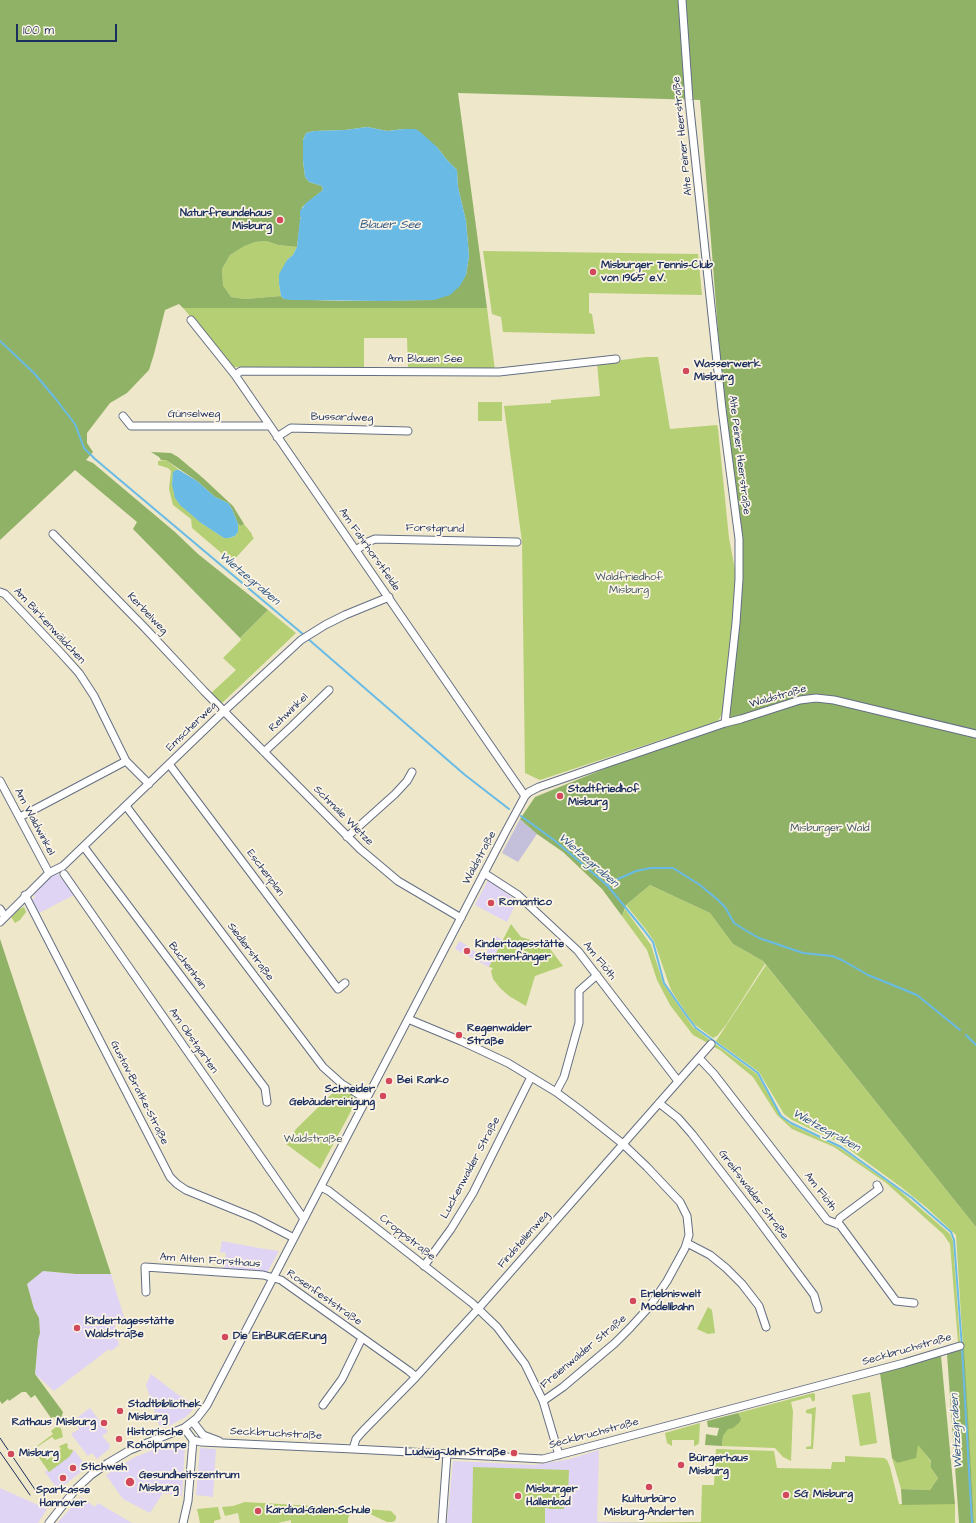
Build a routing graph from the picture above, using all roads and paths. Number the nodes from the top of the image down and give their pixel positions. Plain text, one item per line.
1 (682, 0) edge
2 (191, 320) dead end
3 (616, 359) dead end
4 (235, 375) junction
5 (123, 416) dead end
6 (270, 426) junction
7 (408, 431) dead end
8 (277, 436) junction
9 (53, 534) dead end
10 (517, 542) dead end
11 (356, 550) junction
12 (0, 592) edge
13 (389, 597) junction
14 (329, 690) dead end
15 (224, 712) junction
16 (725, 723) junction
17 (976, 734) edge
18 (264, 752) junction
19 (126, 761) junction
20 (169, 764) junction
21 (412, 772) dead end
22 (0, 781) edge
23 (148, 784) junction
24 (526, 796) junction
25 (126, 806) junction
26 (20, 817) junction
27 (347, 837) junction
28 (84, 847) junction
29 (49, 873) junction
30 (484, 873) junction
31 (64, 874) dead end
32 (25, 895) junction
33 (0, 909) edge
34 (461, 918) junction
35 (2, 920) edge
36 (598, 975) junction
37 (345, 983) dead end
38 (408, 1019) junction
39 (711, 1044) dead end
40 (699, 1058) junction
41 (531, 1077) junction
42 (678, 1081) junction
43 (556, 1092) junction
44 (366, 1099) junction
45 (267, 1102) dead end
46 (659, 1103) junction
47 (623, 1144) junction
48 (877, 1186) dead end
49 (321, 1187) junction
50 (304, 1220) junction
51 (837, 1224) junction
52 (294, 1238) junction
53 (687, 1243) junction
54 (424, 1266) junction
55 (274, 1278) junction
56 (146, 1292) dead end
57 (914, 1303) dead end
58 (478, 1309) junction
59 (818, 1309) dead end
60 (766, 1327) dead end
61 (362, 1338) junction
62 (960, 1346) dead end
63 (416, 1377) junction
64 (543, 1401) junction
65 (323, 1405) dead end
66 (193, 1422) junction
67 (184, 1428) junction
68 (193, 1440) junction
69 (223, 1442) junction
70 (353, 1448) junction
71 (448, 1454) junction
72 (559, 1455) junction
73 (49, 1523) edge
74 (183, 1523) edge
75 (442, 1523) edge

1 - 16 street, Alte Peiner Heerstraße
2 - 4 street, Am Fahrhorstfelde
3 - 4 street, Am Blauen See
4 - 6 street, Am Fahrhorstfelde
5 - 6 street, Günselweg
6 - 8 street, Am Fahrhorstfelde
7 - 8 street, Bussardweg
8 - 11 street, Am Fahrhorstfelde
9 - 15 street, Kerbelweg
10 - 11 street, Forstgrund
11 - 13 street, Am Fahrhorstfelde
12 - 19 street, Am Birkenwäldchen
13 - 15 street, Emscherweg
13 - 24 street, Am Fahrhorstfelde
14 - 18 street, Rehwinkel
15 - 18 street, Schmale Wietze
15 - 20 street, Emscherweg
16 - 17 street, Waldstraße
16 - 24 street, Waldstraße
18 - 27 street, Schmale Wietze
19 - 23 street, Am Birkenwäldchen
19 - 26 street
20 - 23 street, Emscherweg
20 - 37 street, Eschenplan
21 - 27 street
22 - 26 street, Am Waldwinkel
23 - 25 street, Emscherweg
24 - 30 street, Waldstraße
25 - 28 street, Emscherweg
25 - 44 street, Siedlerstraße
26 - 29 street, Am Waldwinkel
27 - 34 street, Schmale Wietze
28 - 29 street, Emscherweg
28 - 45 street, Buchenhain
29 - 32 street, Emscherweg
30 - 34 street, Waldstraße
30 - 36 street, Am Flöth
31 - 50 street, Am Obstgarten
32 - 35 street, Emscherweg
32 - 52 street, Gustav-Bratke-Straße
33 - 35 street
34 - 38 street, Waldstraße
36 - 42 street, Am Flöth
36 - 43 street
38 - 41 street
38 - 44 street, Waldstraße
39 - 40 street, Findstellenweg
40 - 42 street, Findstellenweg
40 - 51 street, Am Flöth
41 - 43 street
41 - 54 street, Luckenwalder Straße
42 - 46 street, Findstellenweg
43 - 47 street
44 - 49 street, Waldstraße
46 - 47 street, Findstellenweg
46 - 59 street, Greifswalder Straße
47 - 53 street, Freienwalder Straße
47 - 58 street, Findstellenweg
48 - 51 street, Am Flöth
49 - 50 street, Waldstraße
49 - 54 street, Croppstraße
50 - 52 street, Waldstraße
51 - 57 street, Am Flöth
52 - 55 street, Waldstraße
53 - 60 street
53 - 64 street, Freienwalder Straße
54 - 58 street, Croppstraße
55 - 56 street, Am Alten Forsthaus
55 - 61 street, Rosenfeststraße
55 - 66 street, Waldstraße
58 - 63 street, Findstellenweg
58 - 64 street, Croppstraße
61 - 63 street, Rosenfeststraße
61 - 65 street, Rosenfeststraße
62 - 72 street, Seckbruchstraße
63 - 70 street, Findstellenweg
64 - 72 street, Croppstraße
66 - 67 street, Waldstraße
66 - 69 street, Seckbruchstraße
67 - 68 street
67 - 73 street, Waldstraße
68 - 69 street, Seckbruchstraße
68 - 74 street
69 - 70 street, Seckbruchstraße
70 - 71 street, Seckbruchstraße
71 - 72 street, Seckbruchstraße
71 - 75 street

